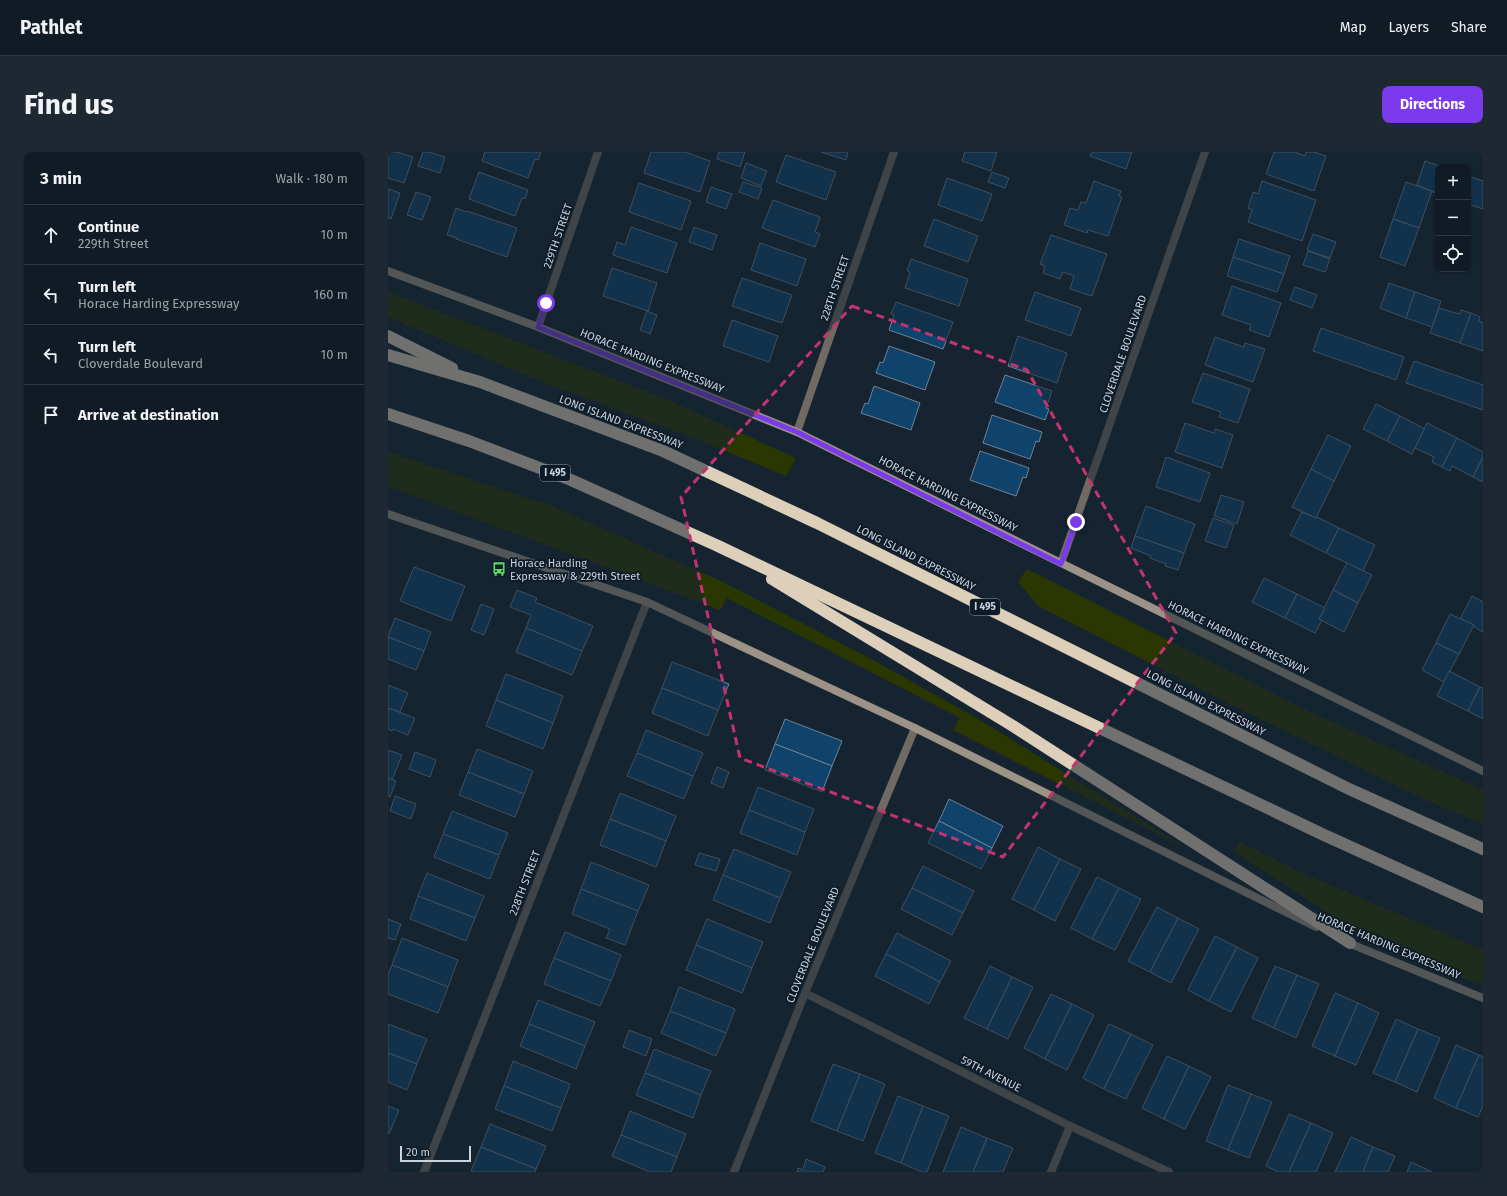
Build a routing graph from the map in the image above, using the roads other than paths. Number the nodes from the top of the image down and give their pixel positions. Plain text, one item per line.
1 (598, 152) edge
2 (894, 152) edge
3 (1205, 152) edge
4 (388, 271) edge
5 (538, 327) junction
6 (388, 336) edge
7 (388, 355) edge
8 (480, 382) junction
9 (388, 414) edge
10 (797, 432) junction
11 (388, 514) edge
12 (716, 545) junction
13 (1061, 564) junction
14 (647, 602) junction
15 (915, 728) junction
16 (1483, 770) edge
17 (1483, 849) edge
18 (1483, 907) edge
19 (1350, 943) junction
20 (805, 993) junction
21 (1483, 998) edge
22 (1070, 1126) junction
23 (424, 1172) edge
24 (734, 1172) edge
25 (1051, 1172) edge
26 (1169, 1172) edge

1 - 5 street, 229TH STREET
2 - 10 street, 228TH STREET
3 - 13 street, CLOVERDALE BOULEVARD
4 - 5 main road, HORACE HARDING EXPRESSWAY
5 - 10 main road, HORACE HARDING EXPRESSWAY
6 - 8 highway
7 - 8 highway, LONG ISLAND EXPRESSWAY / I 495
8 - 17 highway, LONG ISLAND EXPRESSWAY / I 495
9 - 12 highway, I 495
10 - 13 main road, HORACE HARDING EXPRESSWAY
11 - 14 main road, HORACE HARDING EXPRESSWAY
12 - 18 highway, I 495
12 - 19 highway
13 - 16 main road, HORACE HARDING EXPRESSWAY
14 - 15 main road, HORACE HARDING EXPRESSWAY
14 - 23 street, 228TH STREET
15 - 19 main road, HORACE HARDING EXPRESSWAY
15 - 20 street, CLOVERDALE BOULEVARD
19 - 21 main road, HORACE HARDING EXPRESSWAY
20 - 22 street, 59TH AVENUE
20 - 24 street, CLOVERDALE BOULEVARD
22 - 25 street
22 - 26 street, 59TH AVENUE

